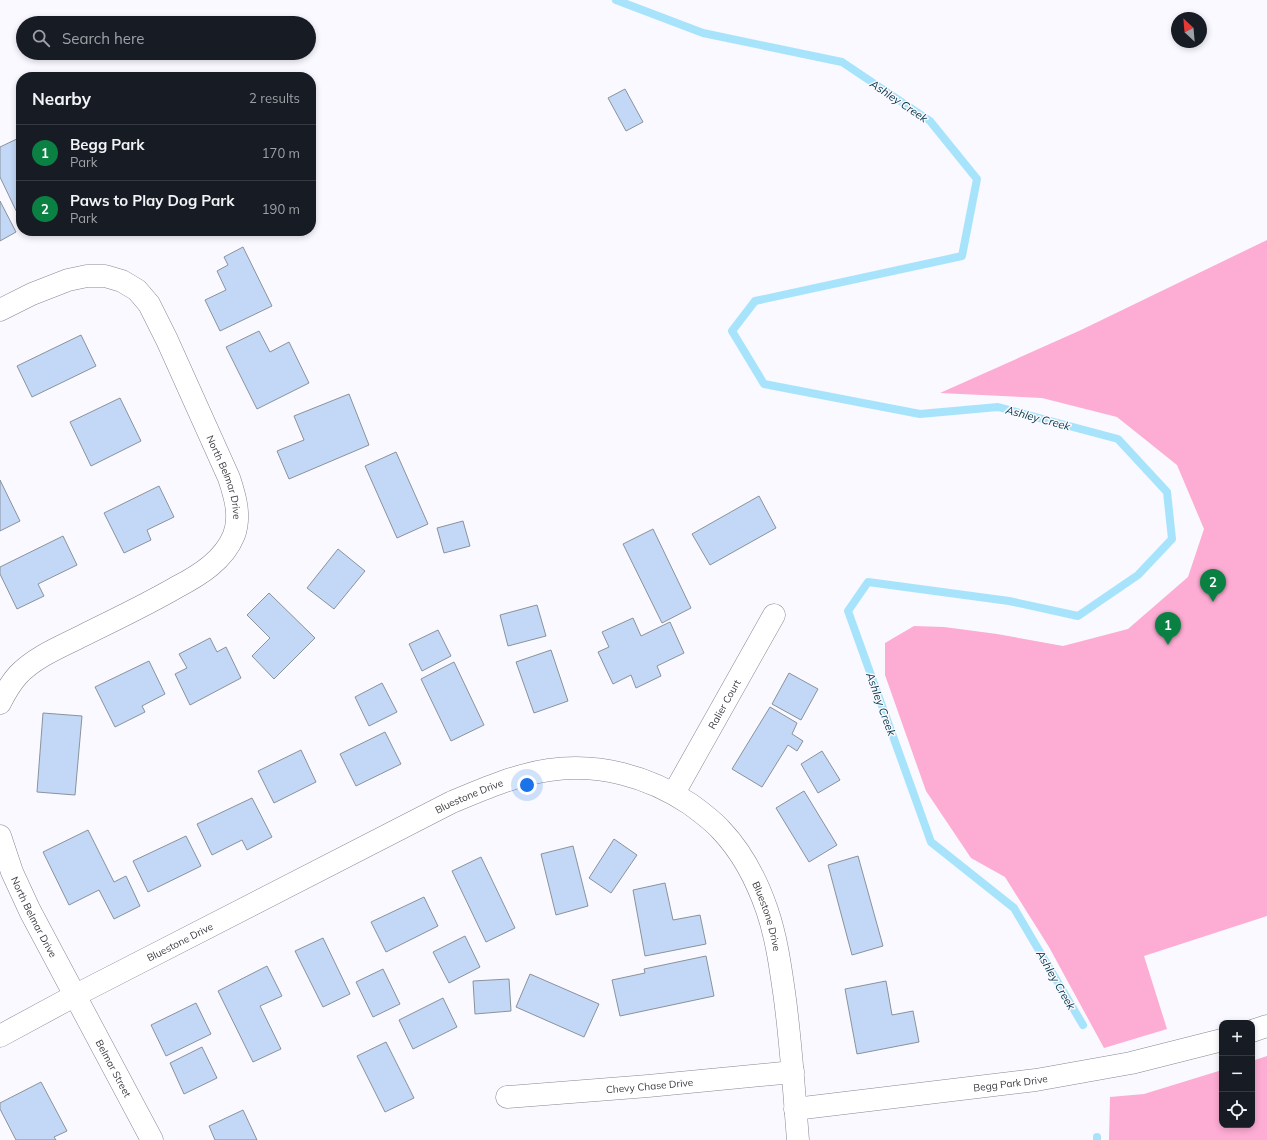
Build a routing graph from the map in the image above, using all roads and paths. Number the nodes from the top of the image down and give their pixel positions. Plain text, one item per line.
1 (0, 310) edge
2 (774, 615) dead end
3 (0, 703) edge
4 (674, 793) junction
5 (0, 836) edge
6 (74, 996) junction
7 (1267, 1026) edge
8 (1255, 1030) edge
9 (0, 1036) edge
10 (1219, 1041) edge
11 (793, 1072) junction
12 (507, 1096) dead end
13 (795, 1109) junction
14 (152, 1140) edge
15 (798, 1140) edge

1 - 3 street, North Belmar Drive
2 - 4 street, Ralier Court
4 - 6 street, Bluestone Drive
4 - 11 street, Bluestone Drive
5 - 6 street, North Belmar Drive
6 - 9 street, Bluestone Drive
6 - 14 street, Belmar Street
7 - 8 street
10 - 13 street, Begg Park Drive
11 - 12 street, Chevy Chase Drive
11 - 13 street, Bluestone Drive
13 - 15 street, Bluestone Drive

